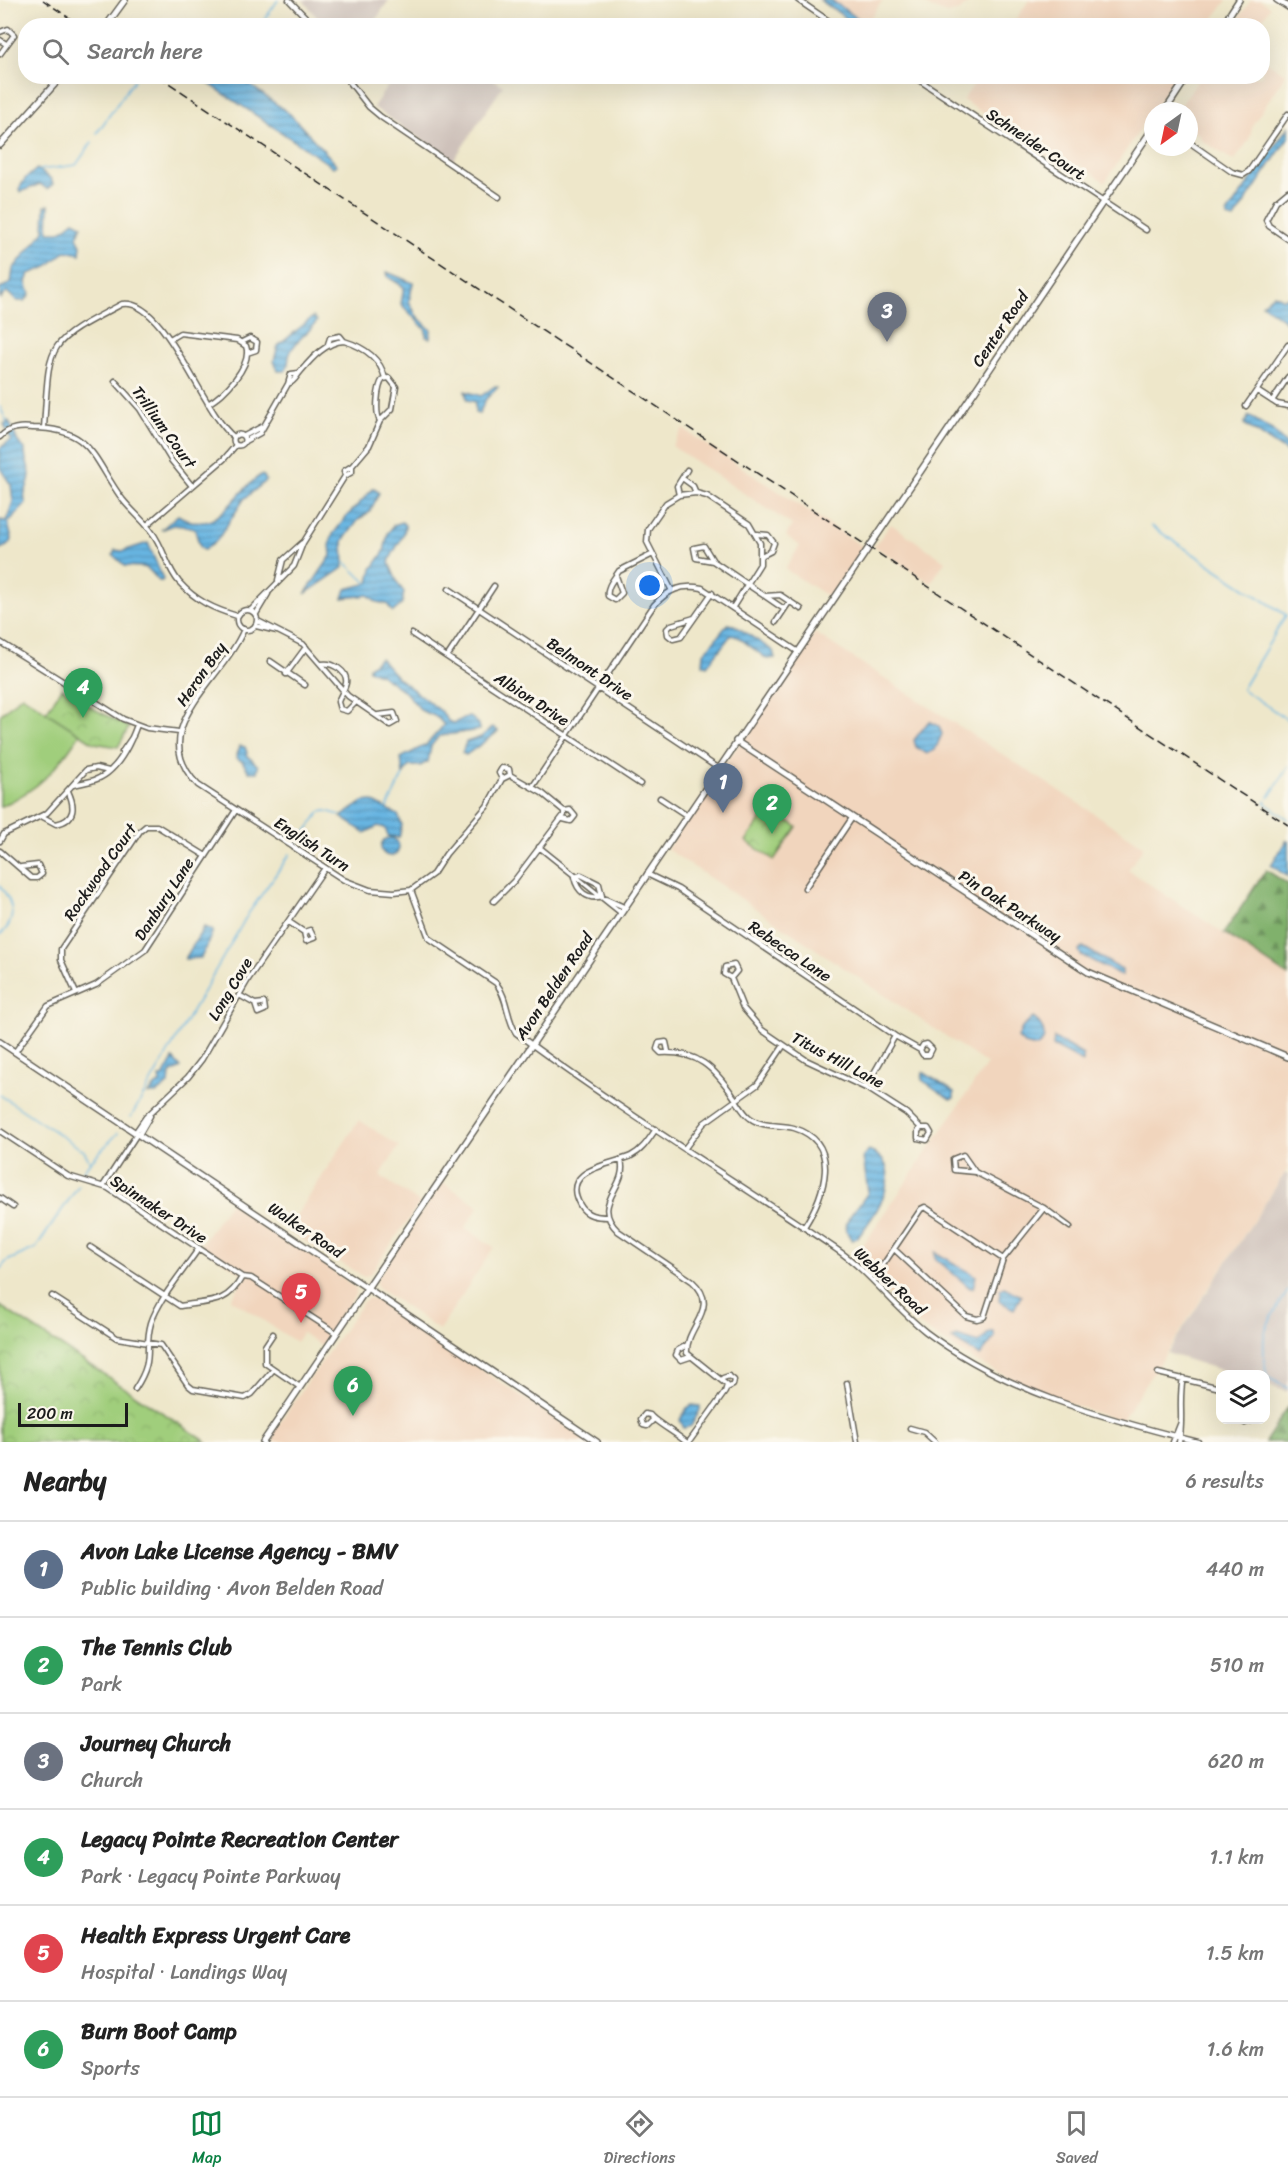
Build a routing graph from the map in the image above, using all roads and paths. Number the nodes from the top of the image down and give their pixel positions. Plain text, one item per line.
1 (124, 0) edge
2 (289, 0) edge
3 (798, 0) edge
4 (1239, 0) edge
5 (1277, 0) edge
6 (1288, 7) edge
7 (112, 18) edge
8 (306, 18) edge
9 (824, 18) edge
10 (1227, 18) edge
11 (0, 32) edge
12 (0, 40) edge
13 (6, 44) junction
14 (0, 54) edge
15 (55, 84) edge
16 (351, 84) edge
17 (925, 84) edge
18 (1183, 84) edge
19 (1171, 102) edge
20 (1288, 114) edge
21 (1144, 141) edge
22 (0, 145) edge
23 (1198, 148) edge
24 (1288, 191) edge
25 (499, 197) dead end
26 (1102, 202) junction
27 (1146, 230) dead end
28 (1288, 239) edge
29 (170, 339) junction
30 (242, 342) junction
31 (1288, 345) edge
32 (247, 353) junction
33 (1288, 377) edge
34 (385, 378) junction
35 (115, 381) dead end
36 (1257, 391) junction
37 (1272, 401) junction
38 (208, 404) junction
39 (1246, 406) dead end
40 (1288, 406) edge
41 (380, 421) junction
42 (44, 428) junction
43 (0, 437) edge
44 (234, 437) junction
45 (244, 438) junction
46 (236, 445) junction
47 (352, 466) junction
48 (687, 470) dead end
49 (345, 477) junction
50 (682, 478) junction
51 (192, 486) junction
52 (696, 493) junction
53 (679, 495) junction
54 (147, 525) junction
55 (757, 534) junction
56 (303, 543) junction
57 (869, 546) joint
58 (653, 554) junction
59 (761, 556) junction
60 (713, 561) junction
61 (616, 576) junction
62 (278, 580) junction
63 (748, 585) junction
64 (494, 586) dead end
65 (449, 590) dead end
66 (672, 590) junction
67 (712, 593) junction
68 (764, 596) junction
69 (790, 602) junction
70 (261, 603) junction
71 (733, 607) junction
72 (478, 609) junction
73 (784, 609) junction
74 (801, 609) dead end
75 (251, 610) junction
76 (256, 614) junction
77 (237, 616) junction
78 (694, 618) junction
79 (776, 622) dead end
80 (257, 624) junction
81 (244, 629) junction
82 (411, 634) dead end
83 (0, 642) edge
84 (306, 648) junction
85 (797, 651) junction
86 (447, 657) junction
87 (270, 661) dead end
88 (322, 664) junction
89 (286, 674) junction
90 (305, 686) dead end
91 (598, 689) junction
92 (343, 690) junction
93 (355, 703) junction
94 (378, 715) junction
95 (137, 725) junction
96 (178, 732) junction
97 (567, 736) junction
98 (736, 741) junction
99 (718, 768) junction
100 (109, 771) junction
101 (510, 775) junction
102 (502, 779) junction
103 (640, 784) dead end
104 (73, 785) junction
105 (533, 786) junction
106 (68, 791) junction
107 (660, 798) dead end
108 (236, 810) junction
109 (686, 815) junction
110 (43, 817) junction
111 (852, 818) junction
112 (0, 841) edge
113 (539, 847) junction
114 (0, 851) edge
115 (206, 856) junction
116 (21, 867) junction
117 (324, 868) junction
118 (647, 873) junction
119 (574, 877) junction
120 (805, 888) dead end
121 (411, 890) junction
122 (604, 897) junction
123 (494, 901) dead end
124 (622, 909) junction
125 (289, 922) junction
126 (304, 932) dead end
127 (731, 978) dead end
128 (76, 993) junction
129 (239, 995) junction
130 (255, 1004) dead end
131 (895, 1036) junction
132 (0, 1042) edge
133 (531, 1044) junction
134 (784, 1045) junction
135 (920, 1050) dead end
136 (668, 1051) dead end
137 (15, 1052) junction
138 (1288, 1058) edge
139 (866, 1087) junction
140 (736, 1101) junction
141 (656, 1128) junction
142 (921, 1128) dead end
143 (0, 1131) edge
144 (137, 1134) junction
145 (685, 1148) junction
146 (621, 1160) junction
147 (975, 1172) junction
148 (103, 1186) junction
149 (0, 1198) edge
150 (13, 1207) dead end
151 (1044, 1208) junction
152 (608, 1217) junction
153 (803, 1227) junction
154 (1070, 1227) dead end
155 (90, 1247) dead end
156 (199, 1248) junction
157 (894, 1249) junction
158 (1003, 1259) junction
159 (883, 1265) junction
160 (242, 1277) junction
161 (870, 1277) junction
162 (874, 1281) junction
163 (367, 1287) junction
164 (52, 1296) dead end
165 (166, 1298) junction
166 (336, 1333) junction
167 (273, 1334) dead end
168 (150, 1343) junction
169 (688, 1345) junction
170 (690, 1357) junction
171 (273, 1370) junction
172 (1158, 1373) dead end
173 (1183, 1378) junction
174 (722, 1379) junction
175 (848, 1383) dead end
176 (300, 1387) junction
177 (1216, 1387) edge
178 (135, 1389) dead end
179 (727, 1389) junction
180 (653, 1420) dead end
181 (910, 1428) dead end
182 (1178, 1438) edge
183 (265, 1441) edge
184 (597, 1442) edge
185 (687, 1442) edge
186 (857, 1442) edge
187 (935, 1442) edge
188 (1173, 1442) edge
189 (1198, 1442) edge

1 - 7 main road
2 - 8 street
3 - 9 street
4 - 10 main road
5 - 6 main road
11 - 13 street
12 - 13 street
13 - 14 street
15 - 22 main road
16 - 25 street
17 - 26 street, Schneider Court
18 - 19 main road
20 - 23 street
21 - 26 main road, Center Road
24 - 28 street
26 - 27 street, Schneider Court
26 - 57 main road, Center Road
29 - 30 street
29 - 38 street
29 - 42 street
30 - 32 street
30 - 32 street
31 - 36 street
32 - 38 street
33 - 37 street
34 - 41 street
34 - 41 street
34 - 45 street
35 - 51 street, Trillium Court
36 - 37 street
36 - 39 street
37 - 40 street
38 - 44 street
41 - 47 street
42 - 43 street
42 - 54 street
44 - 45 street
44 - 46 street
45 - 46 street
46 - 51 street
47 - 49 street
47 - 49 street
48 - 50 street
49 - 56 street
50 - 52 street
50 - 53 street
51 - 54 street
52 - 53 street
52 - 55 street
53 - 58 street
54 - 77 street
55 - 59 street
55 - 59 street
56 - 62 street
56 - 62 street
57 - 85 main road, Avon Belden Road
58 - 61 street
58 - 66 street
59 - 63 street
60 - 60 street
60 - 63 street
61 - 61 street
62 - 70 street
63 - 68 street
63 - 71 street
64 - 72 street
65 - 72 street, Belmont Drive
66 - 67 street
66 - 91 street
67 - 71 street
67 - 78 street
68 - 69 street
68 - 73 street
69 - 73 street
69 - 74 street
70 - 75 street
70 - 76 street
71 - 85 street
72 - 86 street
72 - 91 street, Belmont Drive
73 - 79 street
75 - 76 street
75 - 77 street
76 - 80 street
77 - 81 street
78 - 78 street
80 - 81 street
80 - 84 street
81 - 96 street, Heron Bay
82 - 86 street, Albion Drive
83 - 95 street
84 - 88 street
84 - 89 street
85 - 98 main road, Avon Belden Road
86 - 97 street, Albion Drive
87 - 89 street
88 - 92 street
88 - 92 street
89 - 90 street
91 - 97 street
91 - 99 street, Belmont Drive
92 - 93 street
92 - 93 street
93 - 94 street
94 - 94 street
95 - 96 street
95 - 100 street
96 - 108 street, English Turn
97 - 103 street, Albion Drive
97 - 105 street
98 - 99 main road, Avon Belden Road
98 - 111 main road, Pin Oak Parkway
99 - 109 main road, Avon Belden Road
100 - 104 street
100 - 104 street
101 - 102 street
101 - 102 street
101 - 105 street
102 - 121 street
104 - 106 street
105 - 113 street
106 - 110 street
106 - 110 street
107 - 109 street
108 - 115 street, Danbury Lane
108 - 117 street, English Turn
109 - 118 main road, Avon Belden Road
110 - 112 street
111 - 120 street
111 - 138 main road, Pin Oak Parkway
113 - 119 street
113 - 123 street
114 - 116 street
115 - 128 street, Danbury Lane
115 - 128 street, Rockwood Court
116 - 116 street
117 - 121 street, English Turn
117 - 125 street, Long Cove
118 - 124 main road, Avon Belden Road
118 - 131 street, Rebecca Lane
119 - 122 street
119 - 122 street
119 - 122 street
121 - 133 street, Webber Road
122 - 124 street
124 - 133 main road, Avon Belden Road
125 - 126 street
125 - 129 street, Long Cove
127 - 134 street, Titus Hill Lane
128 - 137 street, Danbury Lane
129 - 130 street
129 - 144 street, Long Cove
131 - 135 street, Rebecca Lane
131 - 139 street
132 - 137 main road, Walker Road
133 - 141 street, Webber Road
133 - 163 main road, Avon Belden Road
134 - 139 street, Titus Hill Lane
134 - 140 street
136 - 140 street
137 - 144 main road, Walker Road
139 - 142 street, Titus Hill Lane
140 - 145 street
140 - 153 street
141 - 145 street, Webber Road
141 - 146 street
143 - 148 street, Spinnaker Drive
144 - 148 street, Long Cove
144 - 163 main road, Walker Road
145 - 153 street, Webber Road
146 - 152 street
146 - 152 street
147 - 147 street
147 - 151 street
148 - 156 street, Spinnaker Drive
149 - 150 street
151 - 154 street
151 - 158 street
152 - 169 street
153 - 161 street, Webber Road
155 - 165 street
156 - 160 street, Spinnaker Drive
156 - 165 street
157 - 158 street
157 - 158 street
157 - 159 street
159 - 161 street
159 - 162 street
160 - 165 street
160 - 166 street, Spinnaker Drive
161 - 162 street, Webber Road
162 - 182 street, Webber Road
163 - 166 main road, Avon Belden Road
163 - 184 main road, Walker Road
164 - 168 street
165 - 168 street
166 - 176 main road, Avon Belden Road
167 - 171 street
168 - 171 street
168 - 178 street
169 - 170 street
169 - 170 street
170 - 174 street
171 - 176 street
172 - 173 street
173 - 177 street
173 - 182 street
174 - 179 street
174 - 179 street
175 - 186 street
176 - 183 main road, Avon Belden Road
179 - 185 street
180 - 185 street
181 - 187 street
182 - 188 street
182 - 189 street, Webber Road

